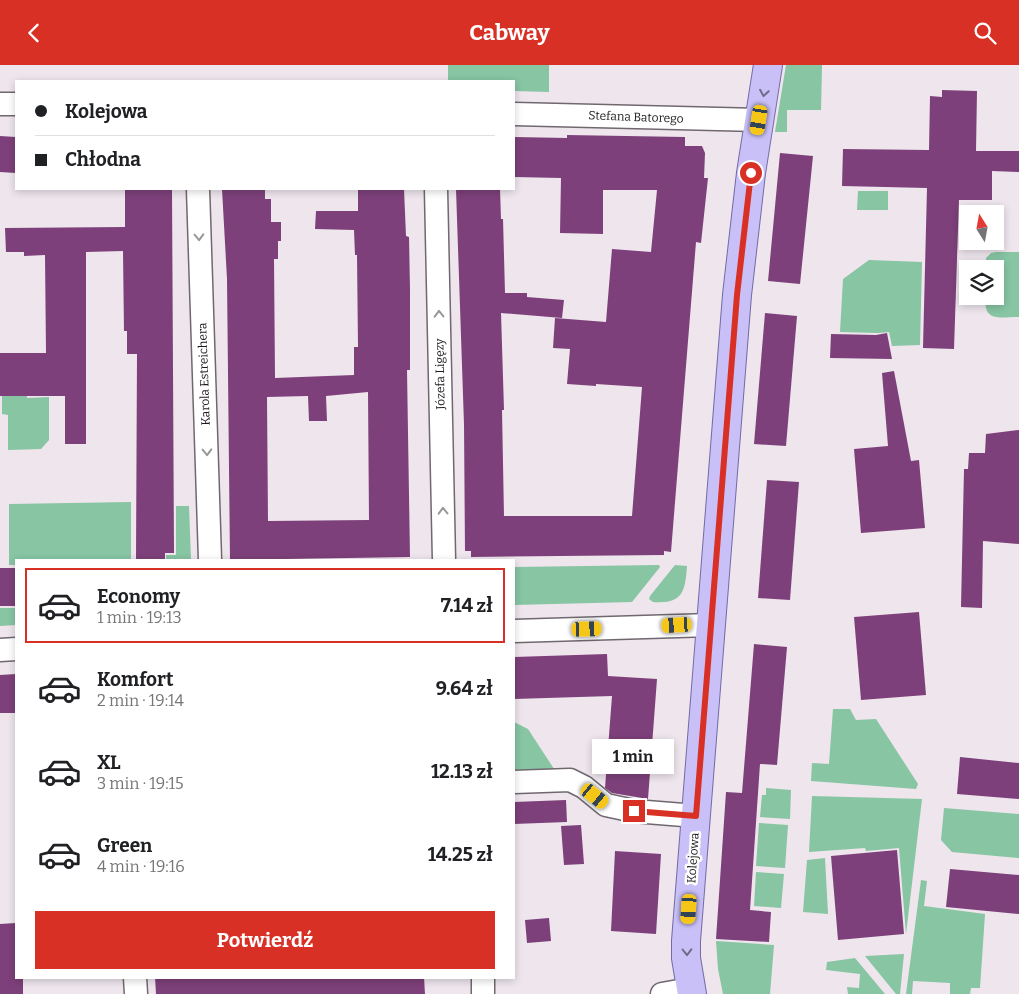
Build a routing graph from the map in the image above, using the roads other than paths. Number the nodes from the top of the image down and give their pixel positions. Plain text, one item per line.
1 (768, 65) edge
2 (0, 104) edge
3 (15, 104) edge
4 (515, 114) edge
5 (759, 120) junction
6 (198, 190) edge
7 (436, 190) edge
8 (210, 559) edge
9 (444, 559) edge
10 (711, 625) junction
11 (515, 631) edge
12 (0, 649) edge
13 (15, 649) edge
14 (515, 782) edge
15 (696, 816) junction
16 (135, 979) edge
17 (483, 979) edge
18 (691, 992) edge
19 (136, 994) edge
20 (484, 994) edge
21 (662, 994) edge

1 -> 5 main road, Kolejowa
2 - 3 street
4 - 5 street, Stefana Batorego
5 - 10 main road, Kolejowa
6 -> 8 street, Karola Estreichera
9 -> 7 street, Józefa Ligęzy
10 - 11 street
10 - 15 main road, Kolejowa
12 - 13 street
14 - 15 street
15 -> 18 main road, Kolejowa
16 - 19 street
17 - 20 street
18 - 21 street

